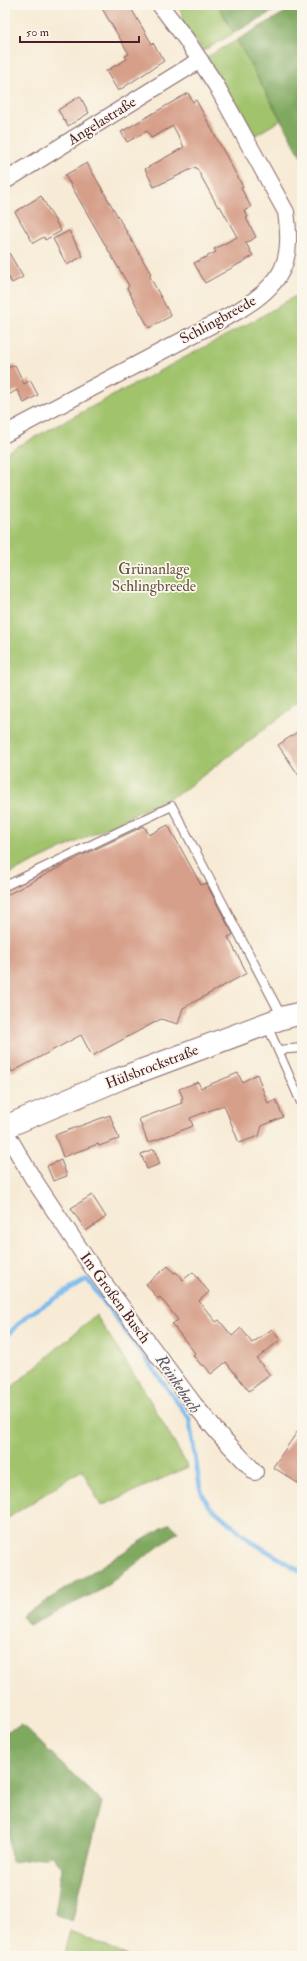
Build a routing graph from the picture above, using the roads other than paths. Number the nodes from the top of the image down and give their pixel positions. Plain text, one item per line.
1 (160, 5) edge
2 (200, 60) junction
3 (5, 182) edge
4 (5, 434) edge
5 (5, 886) edge
6 (283, 1018) edge
7 (302, 1048) edge
8 (278, 1050) junction
9 (302, 1104) edge
10 (5, 1127) edge
11 (5, 1131) edge
12 (255, 1472) dead end

1 - 2 street, Schlingbreede
2 - 3 street, Angelastraße
2 - 4 street, Schlingbreede
5 - 6 lane
6 - 8 lane
6 - 10 street, Hülsbrockstraße
7 - 8 lane
8 - 9 lane
11 - 12 street, Im Großen Busch

